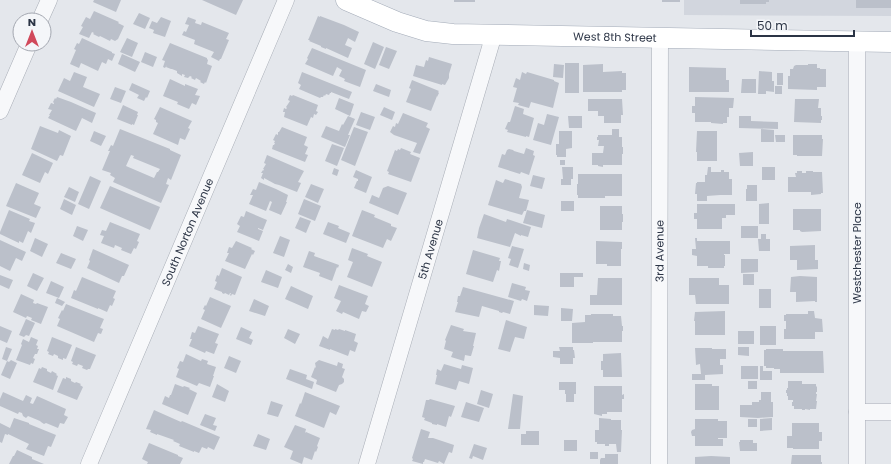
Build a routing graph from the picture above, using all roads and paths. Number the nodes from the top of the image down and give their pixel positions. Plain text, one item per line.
1 (49, 0) edge
2 (286, 0) edge
3 (346, 0) edge
4 (44, 12) edge
5 (494, 34) junction
6 (660, 38) junction
7 (857, 42) junction
8 (891, 42) edge
9 (26, 52) edge
10 (0, 111) edge
11 (857, 412) junction
12 (891, 412) edge
13 (89, 464) edge
14 (367, 464) edge
15 (659, 464) edge
16 (857, 464) edge

1 - 4 street
2 - 13 street, South Norton Avenue
3 - 5 main road, West 8th Street
5 - 6 main road, West 8th Street
5 - 14 street, 5th Avenue
6 - 7 main road, West 8th Street
6 - 15 street, 3rd Avenue
7 - 8 main road, West 8th Street
7 - 11 street, Westchester Place
9 - 10 street
11 - 12 street
11 - 16 street, Westchester Place

